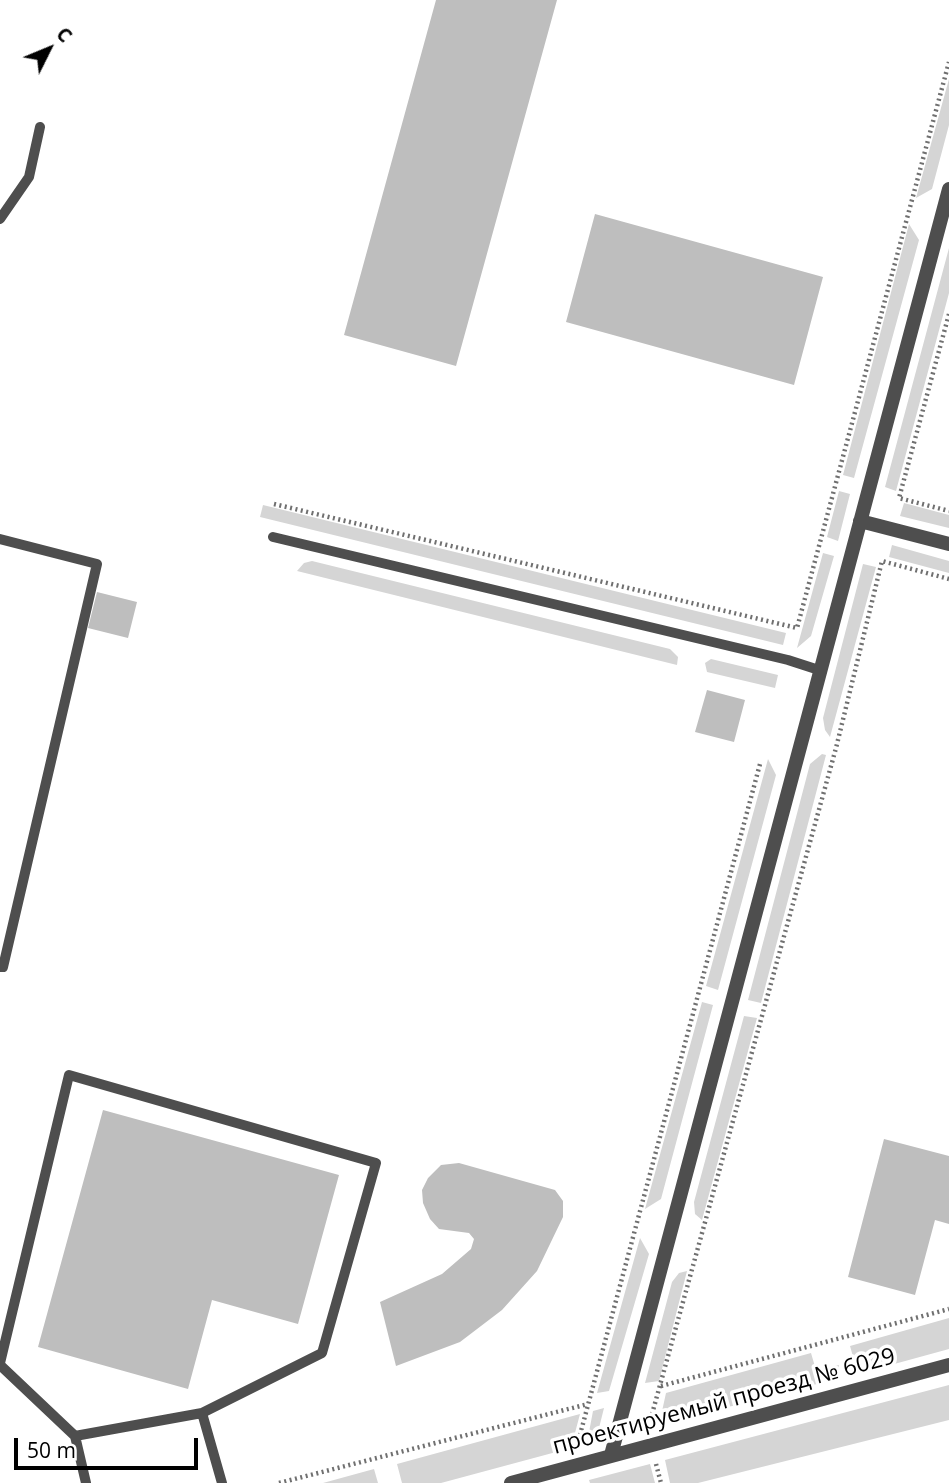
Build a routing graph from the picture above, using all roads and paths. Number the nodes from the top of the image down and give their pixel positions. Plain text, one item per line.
1 (949, 62) edge
2 (40, 127) dead end
3 (949, 189) edge
4 (0, 219) edge
5 (949, 314) edge
6 (274, 504) dead end
7 (949, 511) edge
8 (860, 521) junction
9 (273, 537) dead end
10 (0, 539) edge
11 (949, 544) edge
12 (949, 579) edge
13 (822, 671) junction
14 (760, 764) dead end
15 (0, 967) edge
16 (949, 1309) edge
17 (0, 1364) edge
18 (949, 1365) edge
19 (661, 1386) junction
20 (589, 1404) junction
21 (202, 1413) junction
22 (649, 1425) dead end
23 (75, 1436) junction
24 (577, 1449) dead end
25 (611, 1455) junction
26 (655, 1459) dead end
27 (86, 1483) edge
28 (222, 1483) edge
29 (279, 1483) edge
30 (511, 1483) edge
31 (661, 1483) edge

1 - 6 path
2 - 4 lane
3 - 8 street
5 - 7 path
8 - 11 street
8 - 13 street
9 - 13 lane
10 - 15 lane
12 - 19 path
13 - 25 street
14 - 20 path
16 - 19 path
17 - 21 lane
17 - 23 lane
18 - 25 street, проектируемый проезд № 6029
19 - 22 path
20 - 24 path
20 - 29 path
21 - 23 lane
21 - 28 lane
23 - 27 lane
25 - 30 street, проектируемый проезд № 6029
26 - 31 path

